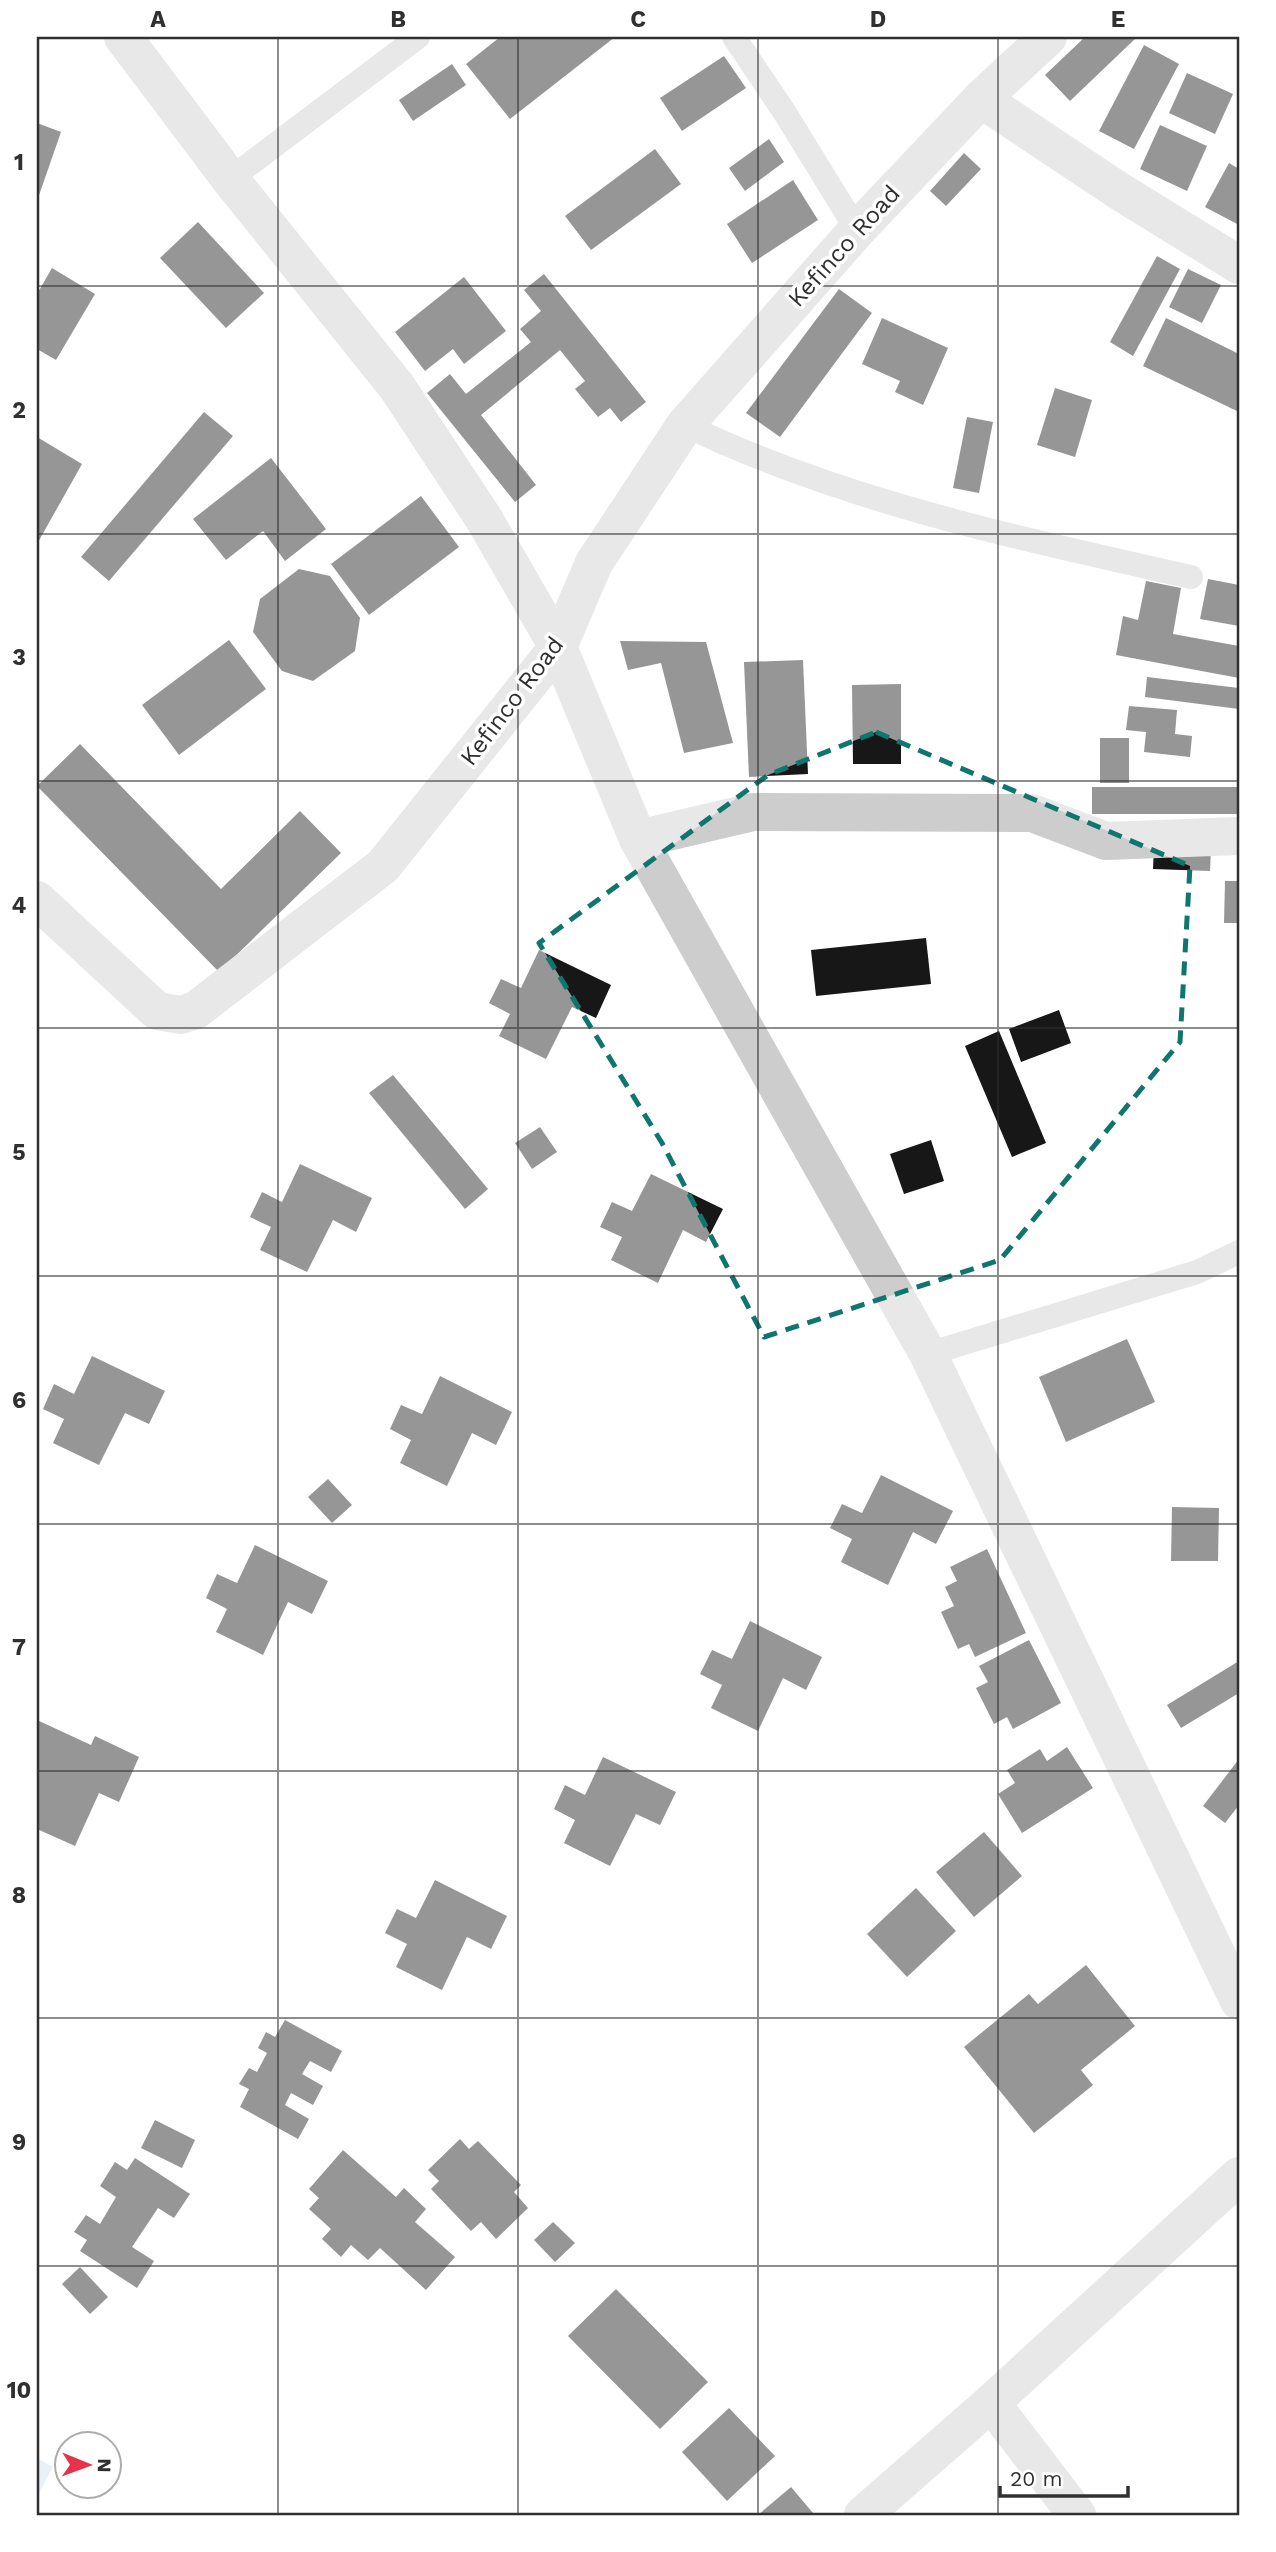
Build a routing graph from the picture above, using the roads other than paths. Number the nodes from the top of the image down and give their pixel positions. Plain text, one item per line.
1 (123, 37) edge
2 (418, 37) edge
3 (734, 37) edge
4 (1048, 37) edge
5 (981, 99) junction
6 (230, 179) junction
7 (857, 230) junction
8 (1239, 265) edge
9 (685, 425) junction
10 (1192, 576) dead end
11 (558, 647) junction
12 (1239, 836) edge
13 (638, 838) junction
14 (37, 900) edge
15 (1239, 1252) edge
16 (928, 1354) junction
17 (1239, 2001) edge
18 (1239, 2176) edge
19 (991, 2403) junction
20 (863, 2515) edge
21 (1077, 2515) edge

1 - 6 street
2 - 6 lane
3 - 7 lane
4 - 5 street, Kefinco Road
5 - 7 street, Kefinco Road
5 - 8 street
6 - 11 street
7 - 9 street, Kefinco Road
9 - 10 lane
9 - 11 street, Kefinco Road
11 - 13 street
11 - 14 street, Kefinco Road
12 - 13 street
13 - 16 street
15 - 16 lane
16 - 17 street
18 - 19 street
19 - 20 street
19 - 21 street

